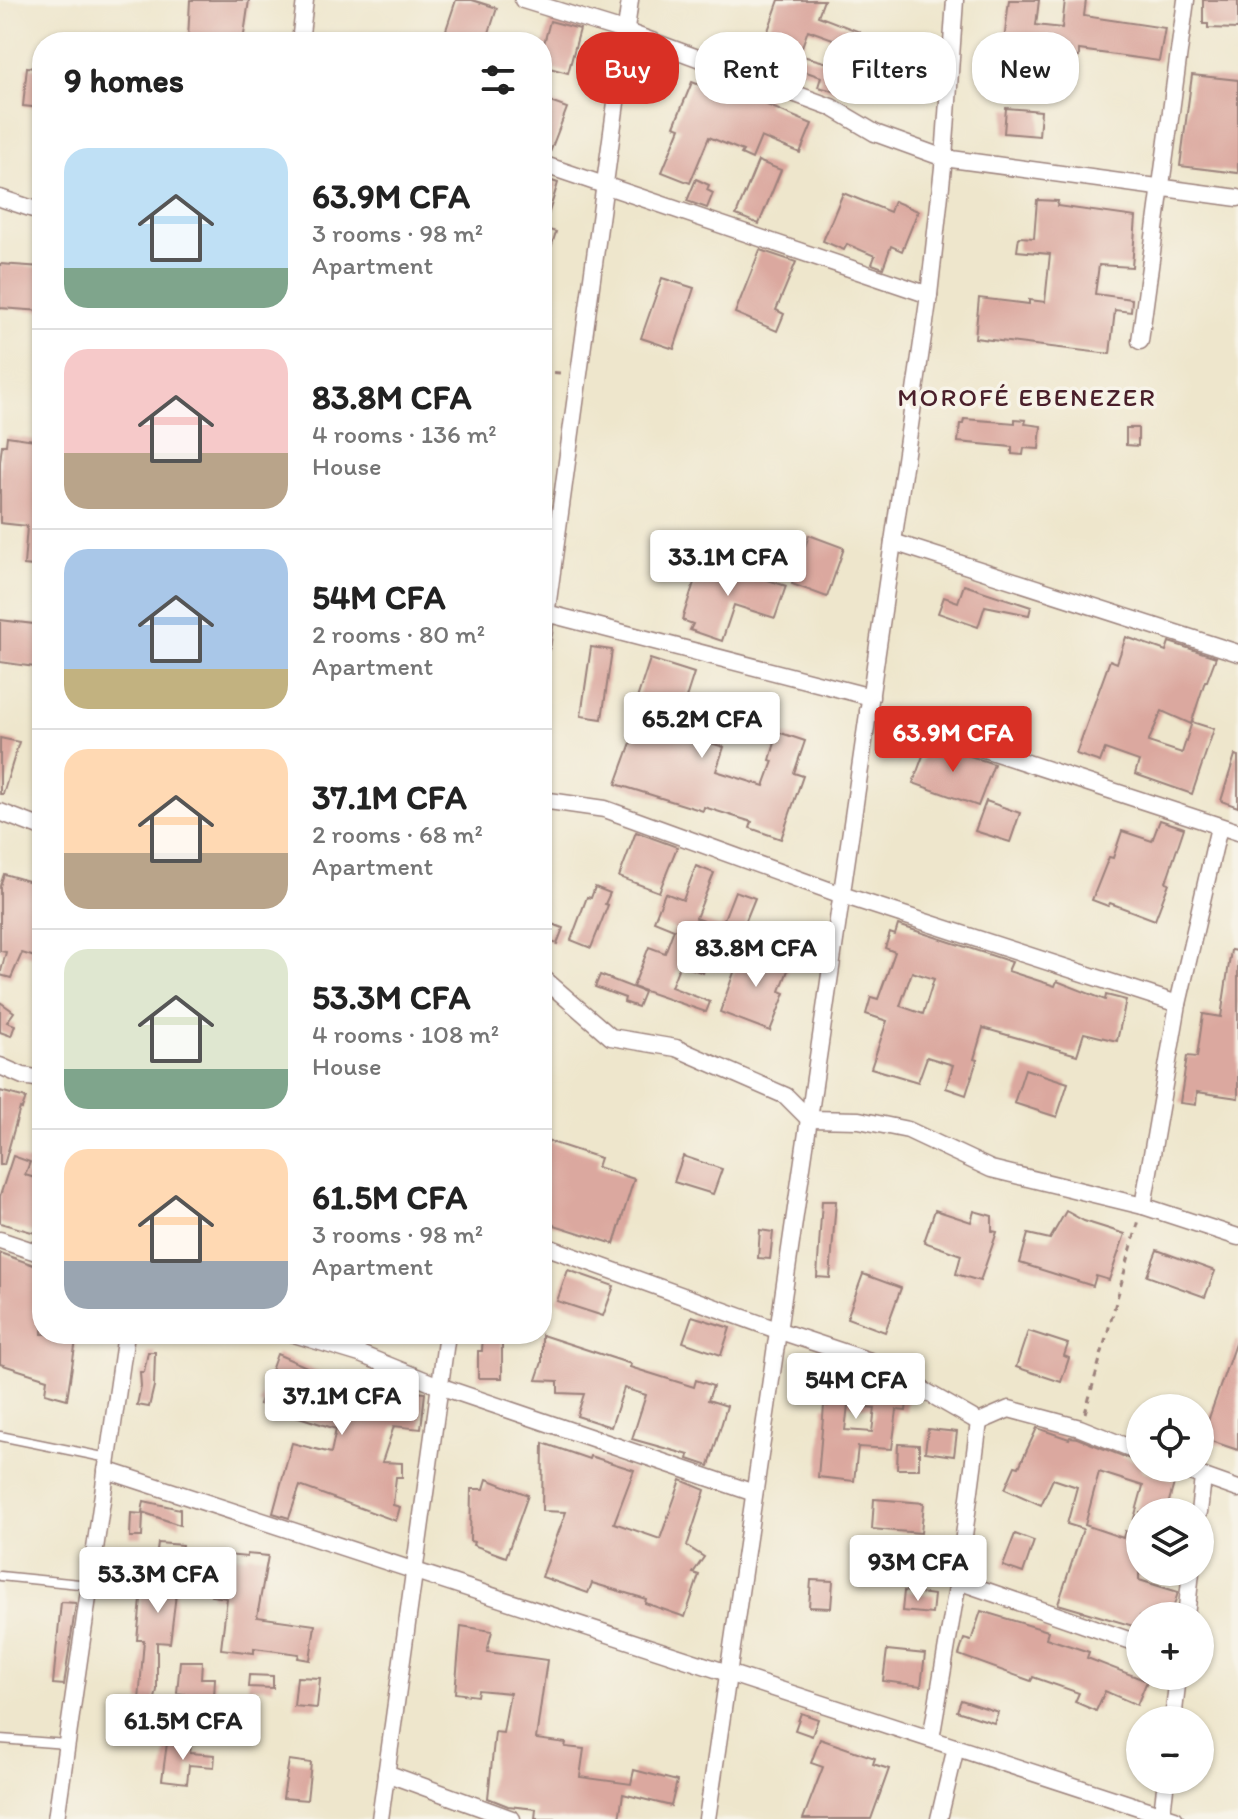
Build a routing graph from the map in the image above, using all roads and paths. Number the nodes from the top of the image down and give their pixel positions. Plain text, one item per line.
1 (305, 0) edge
2 (523, 0) edge
3 (630, 0) edge
4 (955, 0) edge
5 (1186, 0) edge
6 (301, 32) edge
7 (627, 32) joint
8 (679, 51) edge
9 (616, 104) edge
10 (944, 158) junction
11 (552, 167) edge
12 (603, 184) junction
13 (1160, 187) junction
14 (0, 198) edge
15 (1238, 198) edge
16 (32, 209) edge
17 (929, 295) junction
18 (1140, 341) dead end
19 (552, 372) edge
20 (578, 373) junction
21 (893, 542) junction
22 (552, 568) edge
23 (552, 615) edge
24 (1238, 653) edge
25 (869, 704) junction
26 (552, 801) edge
27 (0, 812) edge
28 (32, 824) edge
29 (1219, 827) junction
30 (1238, 832) edge
31 (842, 895) junction
32 (552, 986) edge
33 (1178, 1004) junction
34 (0, 1066) edge
35 (32, 1077) edge
36 (809, 1119) junction
37 (1143, 1206) junction
38 (1238, 1237) edge
39 (0, 1240) edge
40 (552, 1249) edge
41 (32, 1251) edge
42 (777, 1330) junction
43 (125, 1344) edge
44 (327, 1344) edge
45 (445, 1344) edge
46 (439, 1386) junction
47 (979, 1422) junction
48 (1080, 1428) junction
49 (0, 1436) edge
50 (1126, 1446) edge
51 (107, 1464) junction
52 (1214, 1481) edge
53 (1238, 1489) edge
54 (754, 1493) junction
55 (413, 1572) junction
56 (0, 1576) edge
57 (958, 1581) junction
58 (89, 1585) junction
59 (1126, 1639) edge
60 (728, 1675) junction
61 (0, 1739) edge
62 (931, 1739) junction
63 (66, 1744) junction
64 (956, 1747) junction
65 (386, 1773) junction
66 (1167, 1794) edge
67 (1168, 1816) edge
68 (56, 1819) edge
69 (380, 1819) edge
70 (512, 1819) edge
71 (707, 1819) edge
72 (939, 1819) edge

1 - 6 street
2 - 7 street
3 - 7 street
4 - 10 street
5 - 13 street
8 - 10 street
9 - 12 street
10 - 13 street
10 - 17 street
11 - 12 street
12 - 17 street
12 - 20 street
13 - 15 street
13 - 18 street
14 - 16 street
17 - 21 street
19 - 20 path
20 - 22 street
21 - 24 street
21 - 25 street
23 - 25 street
25 - 29 street
25 - 31 street
26 - 31 street
27 - 28 street
29 - 30 street
29 - 33 street
31 - 33 street
31 - 36 street
32 - 36 street
33 - 37 street
34 - 35 street
36 - 37 street
36 - 42 street
37 - 38 street
37 - 48 path
39 - 41 street
40 - 42 street
42 - 47 street
42 - 54 street
43 - 51 street
44 - 46 street
45 - 46 street
46 - 54 street
46 - 55 street
47 - 48 street
47 - 57 street
48 - 50 street
49 - 51 lane
51 - 55 street
51 - 58 street
52 - 53 street
54 - 60 street
55 - 60 street
55 - 65 street
56 - 58 lane
57 - 59 street
57 - 62 street
58 - 63 street
60 - 62 street
60 - 71 street
61 - 63 lane
62 - 64 street
63 - 68 street
64 - 67 street
64 - 72 street
65 - 69 street
65 - 70 street
66 - 67 street

